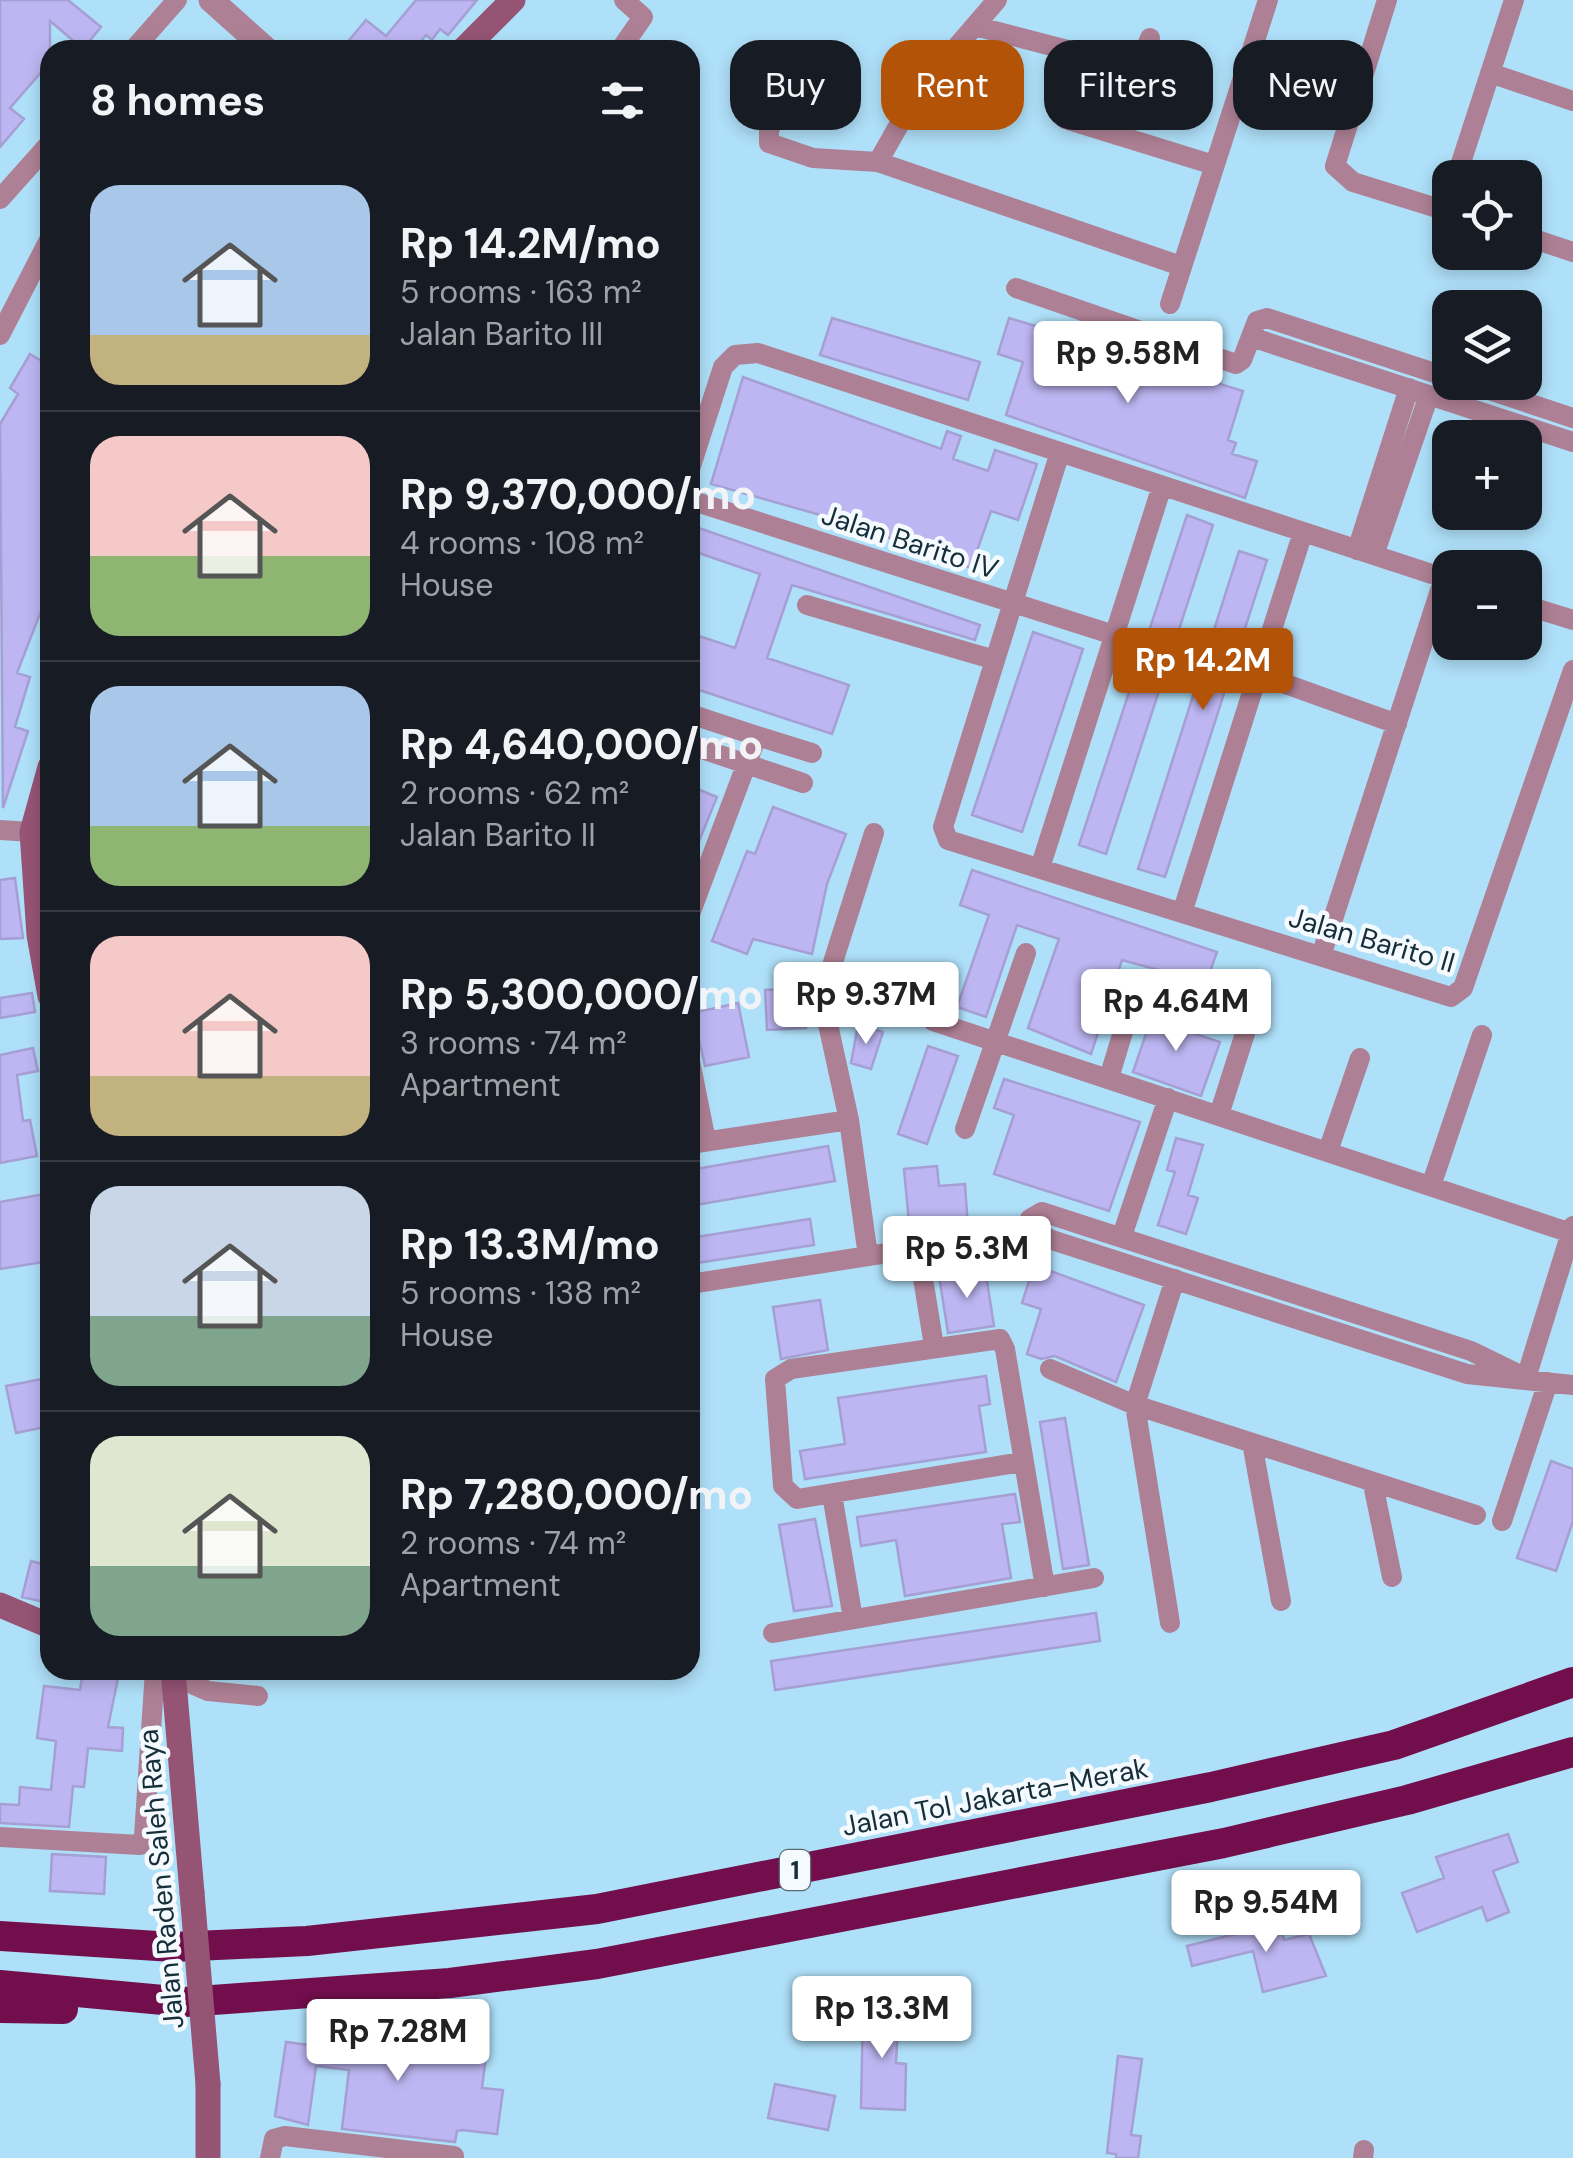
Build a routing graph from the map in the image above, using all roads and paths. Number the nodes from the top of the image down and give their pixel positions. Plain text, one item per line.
1 (177, 0) edge
2 (211, 0) edge
3 (513, 0) edge
4 (624, 0) edge
5 (997, 0) edge
6 (1387, 0) edge
7 (1514, 0) edge
8 (1261, 2) edge
9 (975, 26) junction
10 (142, 40) edge
11 (256, 40) edge
12 (473, 40) edge
13 (627, 40) edge
14 (1044, 42) edge
15 (1490, 73) junction
16 (1573, 101) edge
17 (769, 130) edge
18 (1104, 130) edge
19 (1117, 130) edge
20 (1116, 134) junction
21 (40, 160) edge
22 (1462, 160) edge
23 (878, 162) junction
24 (1214, 164) junction
25 (0, 199) edge
26 (1432, 202) edge
27 (1542, 242) edge
28 (1573, 252) edge
29 (40, 257) edge
30 (1181, 266) junction
31 (1016, 288) dead end
32 (1170, 304) dead end
33 (0, 335) edge
34 (1251, 336) junction
35 (1432, 372) edge
36 (1419, 391) junction
37 (714, 396) junction
38 (700, 398) edge
39 (1519, 400) edge
40 (1573, 418) edge
41 (700, 439) edge
42 (1573, 442) edge
43 (1060, 452) junction
44 (1162, 486) junction
45 (700, 503) edge
46 (1303, 532) junction
47 (1366, 552) junction
48 (1432, 574) edge
49 (1013, 604) junction
50 (807, 605) dead end
51 (1542, 610) edge
52 (1573, 620) edge
53 (1432, 622) edge
54 (1114, 635) junction
55 (996, 660) junction
56 (1573, 670) edge
57 (1258, 674) junction
58 (700, 717) edge
59 (1397, 724) junction
60 (758, 736) junction
61 (700, 749) edge
62 (812, 753) dead end
63 (746, 765) junction
64 (803, 784) dead end
65 (40, 803) edge
66 (0, 830) edge
67 (32, 832) junction
68 (874, 832) dead end
69 (1040, 868) junction
70 (700, 887) edge
71 (1182, 913) junction
72 (40, 941) edge
73 (1026, 953) dead end
74 (1322, 956) junction
75 (1135, 992) dead end
76 (933, 1021) dead end
77 (1248, 1024) dead end
78 (1482, 1035) dead end
79 (996, 1039) junction
80 (1360, 1058) dead end
81 (1108, 1078) junction
82 (1168, 1098) junction
83 (1219, 1115) junction
84 (849, 1120) junction
85 (966, 1129) dead end
86 (700, 1143) edge
87 (1328, 1151) junction
88 (1431, 1186) junction
89 (1572, 1230) edge
90 (1122, 1236) junction
91 (958, 1242) dead end
92 (918, 1248) junction
93 (868, 1256) junction
94 (1175, 1279) junction
95 (700, 1282) edge
96 (1348, 1310) junction
97 (1342, 1333) junction
98 (934, 1346) junction
99 (1050, 1369) dead end
100 (1526, 1378) junction
101 (1548, 1382) junction
102 (1573, 1385) edge
103 (1134, 1405) junction
104 (1252, 1444) junction
105 (1022, 1462) junction
106 (1374, 1484) junction
107 (832, 1494) junction
108 (1476, 1515) dead end
109 (1502, 1521) dead end
110 (1392, 1576) dead end
111 (1094, 1578) dead end
112 (1045, 1587) junction
113 (1282, 1601) dead end
114 (0, 1605) edge
115 (853, 1620) junction
116 (40, 1622) edge
117 (1170, 1623) dead end
118 (773, 1633) dead end
119 (164, 1680) edge
120 (166, 1680) edge
121 (191, 1680) edge
122 (1573, 1682) edge
123 (258, 1696) dead end
124 (1573, 1752) edge
125 (0, 1837) edge
126 (0, 1936) edge
127 (0, 1985) edge
128 (186, 2002) junction
129 (0, 2008) edge
130 (454, 2156) edge
131 (208, 2158) edge
132 (270, 2158) edge

1 - 10 street
2 - 11 street
3 - 12 main road
4 - 13 street
5 - 9 street
6 - 26 street
7 - 15 street
8 - 24 street
9 - 14 street
9 - 23 street
15 - 16 street
15 - 22 street
17 - 23 street
18 - 20 street
19 - 20 street
20 - 24 street
21 - 25 street
23 - 30 street
24 - 30 street
27 - 28 street
29 - 33 street
30 - 32 street
31 - 34 street
34 - 35 street
34 - 36 street
36 - 42 street
36 - 47 street
37 - 38 street
37 - 41 street
37 - 43 street
39 - 40 street
43 - 44 street
43 - 49 street
44 - 46 street
44 - 54 street
45 - 49 street, Jalan Barito IV
46 - 47 street
46 - 57 street
47 - 48 street
49 - 54 street, Jalan Barito IV
49 - 55 street
50 - 55 street
51 - 52 street
53 - 59 street
54 - 69 street
55 - 69 street, Jalan Barito II
56 - 74 street, Jalan Barito II
57 - 59 street
57 - 71 street
58 - 60 street
59 - 74 street
60 - 62 street
60 - 63 street
61 - 63 street
63 - 64 street
63 - 70 street
65 - 67 main road
66 - 67 street
67 - 72 main road
68 - 84 street
69 - 71 street, Jalan Barito II
71 - 74 street, Jalan Barito II
73 - 79 street
75 - 81 street
76 - 79 street
77 - 83 street
78 - 88 street
79 - 81 street
79 - 85 street
80 - 87 street
81 - 82 street
82 - 83 street
82 - 90 street
83 - 87 street
84 - 86 street
84 - 93 street
87 - 88 street
88 - 89 street
89 - 100 street
90 - 94 street
90 - 96 street
91 - 92 street
92 - 93 street
92 - 98 street
93 - 95 street
94 - 97 street
94 - 103 street
96 - 97 street
96 - 100 street
97 - 100 street
98 - 105 street
98 - 107 street
99 - 103 street
100 - 101 street
101 - 102 street
101 - 109 street
103 - 104 street
103 - 117 street
104 - 106 street
104 - 113 street
105 - 107 street
105 - 112 street
106 - 108 street
106 - 110 street
107 - 115 street
111 - 112 street
112 - 115 street
114 - 116 main road
115 - 118 street
119 - 125 street
120 - 131 main road, Jalan Raden Saleh Raya, bridge
121 - 123 street
122 - 126 highway, Jalan Tol Jakarta–Merak / 1
124 - 128 highway, 1
127 - 128 highway, 1
128 - 129 highway
130 - 132 street

